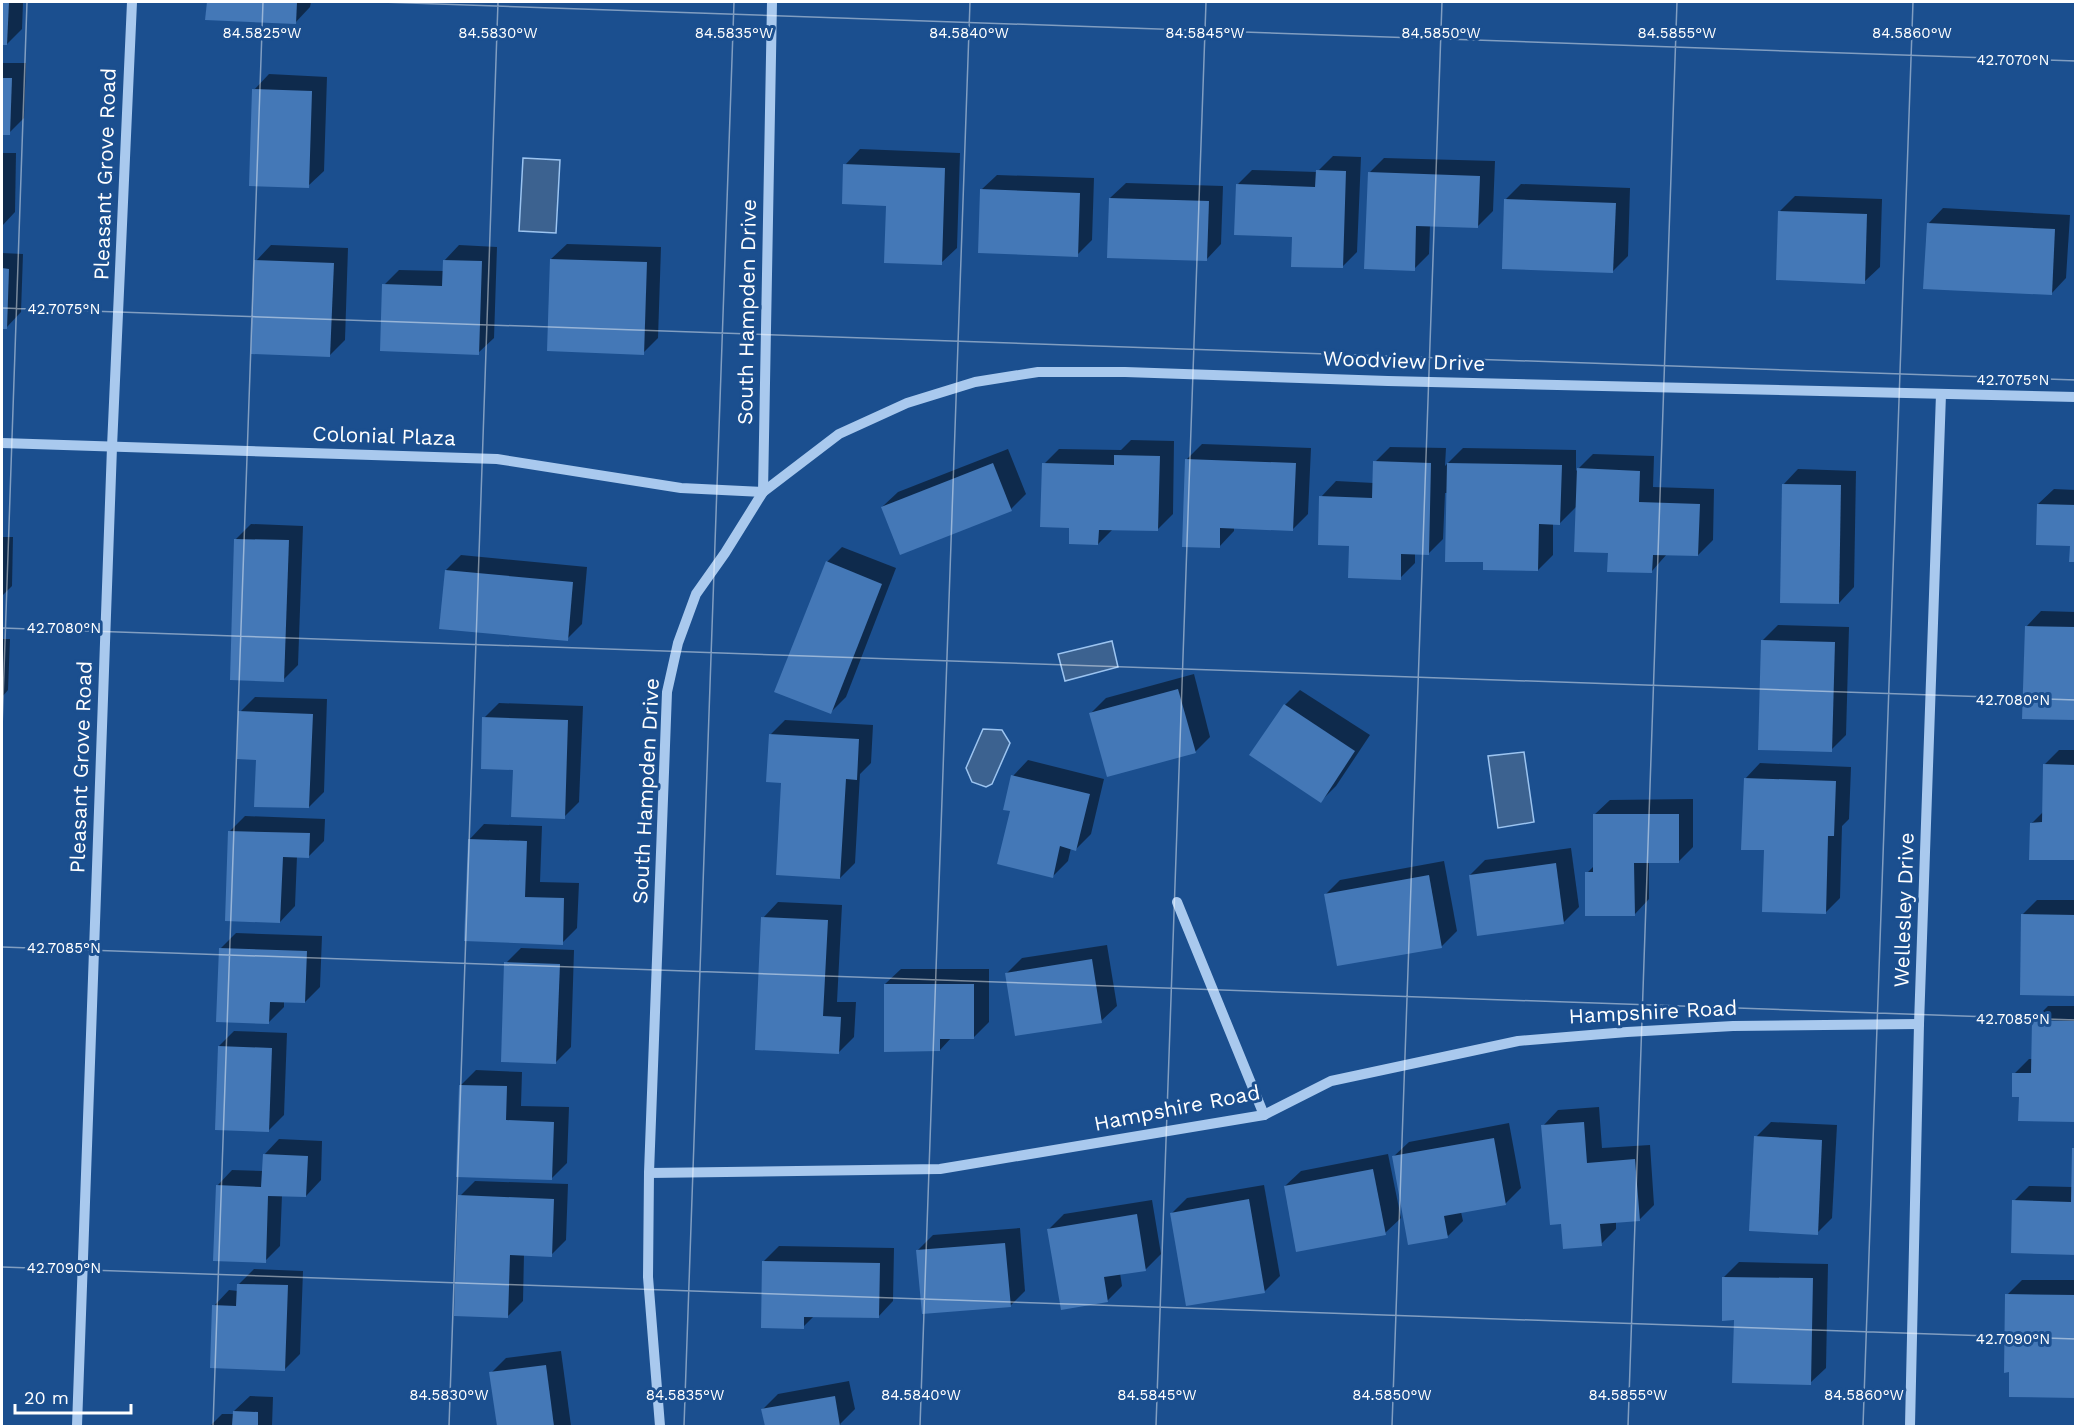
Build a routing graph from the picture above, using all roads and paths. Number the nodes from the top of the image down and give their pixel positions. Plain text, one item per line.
1 (132, 2) edge
2 (772, 2) edge
3 (1941, 394) junction
4 (2076, 397) edge
5 (2, 443) edge
6 (112, 447) junction
7 (763, 492) junction
8 (1177, 902) dead end
9 (1919, 1024) junction
10 (1264, 1115) junction
11 (649, 1173) junction
12 (77, 1426) edge
13 (660, 1426) edge
14 (1910, 1426) edge

1 - 6 street, Pleasant Grove Road
2 - 7 street, South Hampden Drive
3 - 4 street, Woodview Drive
3 - 7 street, Woodview Drive
3 - 9 street, Wellesley Drive
5 - 6 street, Colonial Plaza
6 - 7 street, Colonial Plaza
6 - 12 street, Pleasant Grove Road
7 - 11 street, South Hampden Drive
8 - 10 street
9 - 10 street, Hampshire Road
9 - 14 street, Wellesley Drive
10 - 11 street, Hampshire Road
11 - 13 street, South Hampden Drive

